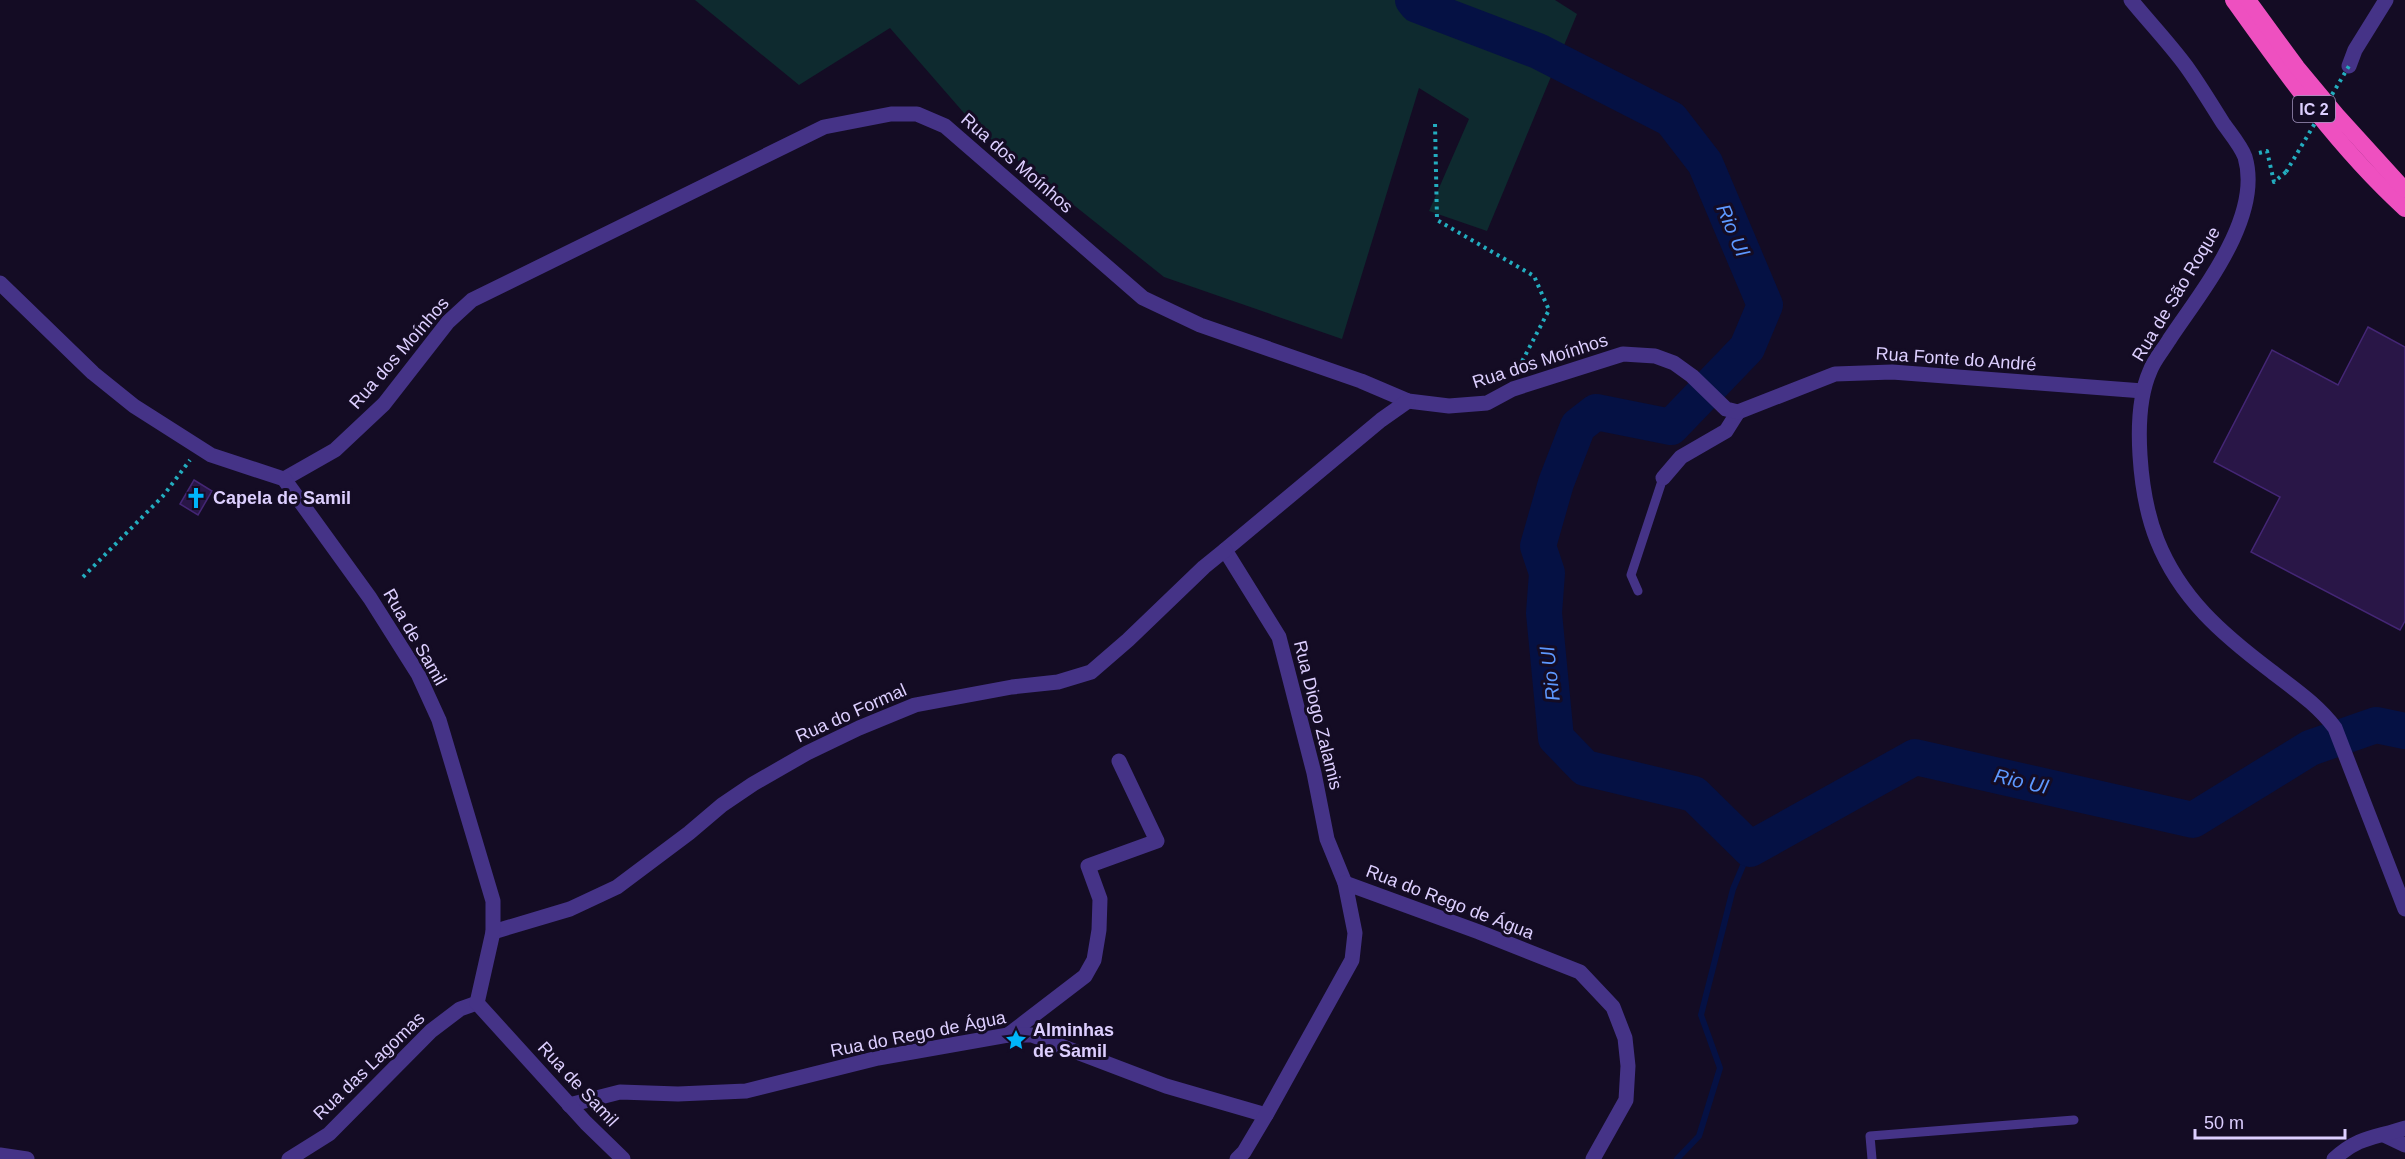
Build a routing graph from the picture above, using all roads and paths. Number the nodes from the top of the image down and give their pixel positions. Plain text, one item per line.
1 (2131, 0) edge
2 (2233, 0) edge
3 (2248, 0) edge
4 (2386, 0) edge
5 (2349, 66) joint
6 (1435, 124) dead end
7 (2245, 157) junction
8 (2405, 190) edge
9 (2405, 208) edge
10 (0, 283) edge
11 (1513, 389) junction
12 (2143, 390) junction
13 (1408, 401) junction
14 (1738, 412) junction
15 (199, 447) junction
16 (1663, 478) joint
17 (284, 479) junction
18 (1225, 550) junction
19 (83, 577) dead end
20 (1638, 591) dead end
21 (1119, 761) dead end
22 (1345, 883) junction
23 (2405, 909) edge
24 (493, 932) junction
25 (477, 1003) junction
26 (1008, 1035) junction
27 (569, 1105) junction
28 (1266, 1115) junction
29 (2074, 1120) dead end
30 (2405, 1128) edge
31 (2384, 1135) junction
32 (2405, 1145) edge
33 (0, 1155) edge
34 (27, 1159) edge
35 (289, 1159) edge
36 (622, 1159) edge
37 (1238, 1159) edge
38 (1593, 1159) edge
39 (1872, 1159) edge
40 (2334, 1159) edge

1 - 7 street
2 - 9 highway, IC 2
3 - 8 highway, IC 2
4 - 5 street
5 - 7 path, bridge
6 - 11 path
7 - 12 street, Rua de São Roque
10 - 15 street
11 - 13 street, Rua dos Moínhos
11 - 14 street, Rua dos Moínhos
12 - 14 street, Rua Fonte do André
12 - 23 street, Rua de São Roque
13 - 17 street, Rua dos Moínhos
13 - 18 street
14 - 16 street, Rua Fonte do André
15 - 17 street
15 - 19 path
16 - 20 lane
17 - 24 street, Rua de Samil
18 - 22 street, Rua Diogo Zalamis
18 - 24 street, Rua do Formal
21 - 26 street
22 - 28 street, Rua do Rego de Água
22 - 38 street, Rua do Rego de Água
24 - 25 street, Rua de Samil
25 - 27 street, Rua de Samil
25 - 35 street, Rua das Lagomas
26 - 27 street, Rua do Rego de Água
26 - 28 street, Rua do Rego de Água
27 - 36 street, Rua de Samil
28 - 37 street
29 - 39 lane
30 - 31 street
31 - 32 street
31 - 40 street
33 - 34 street

